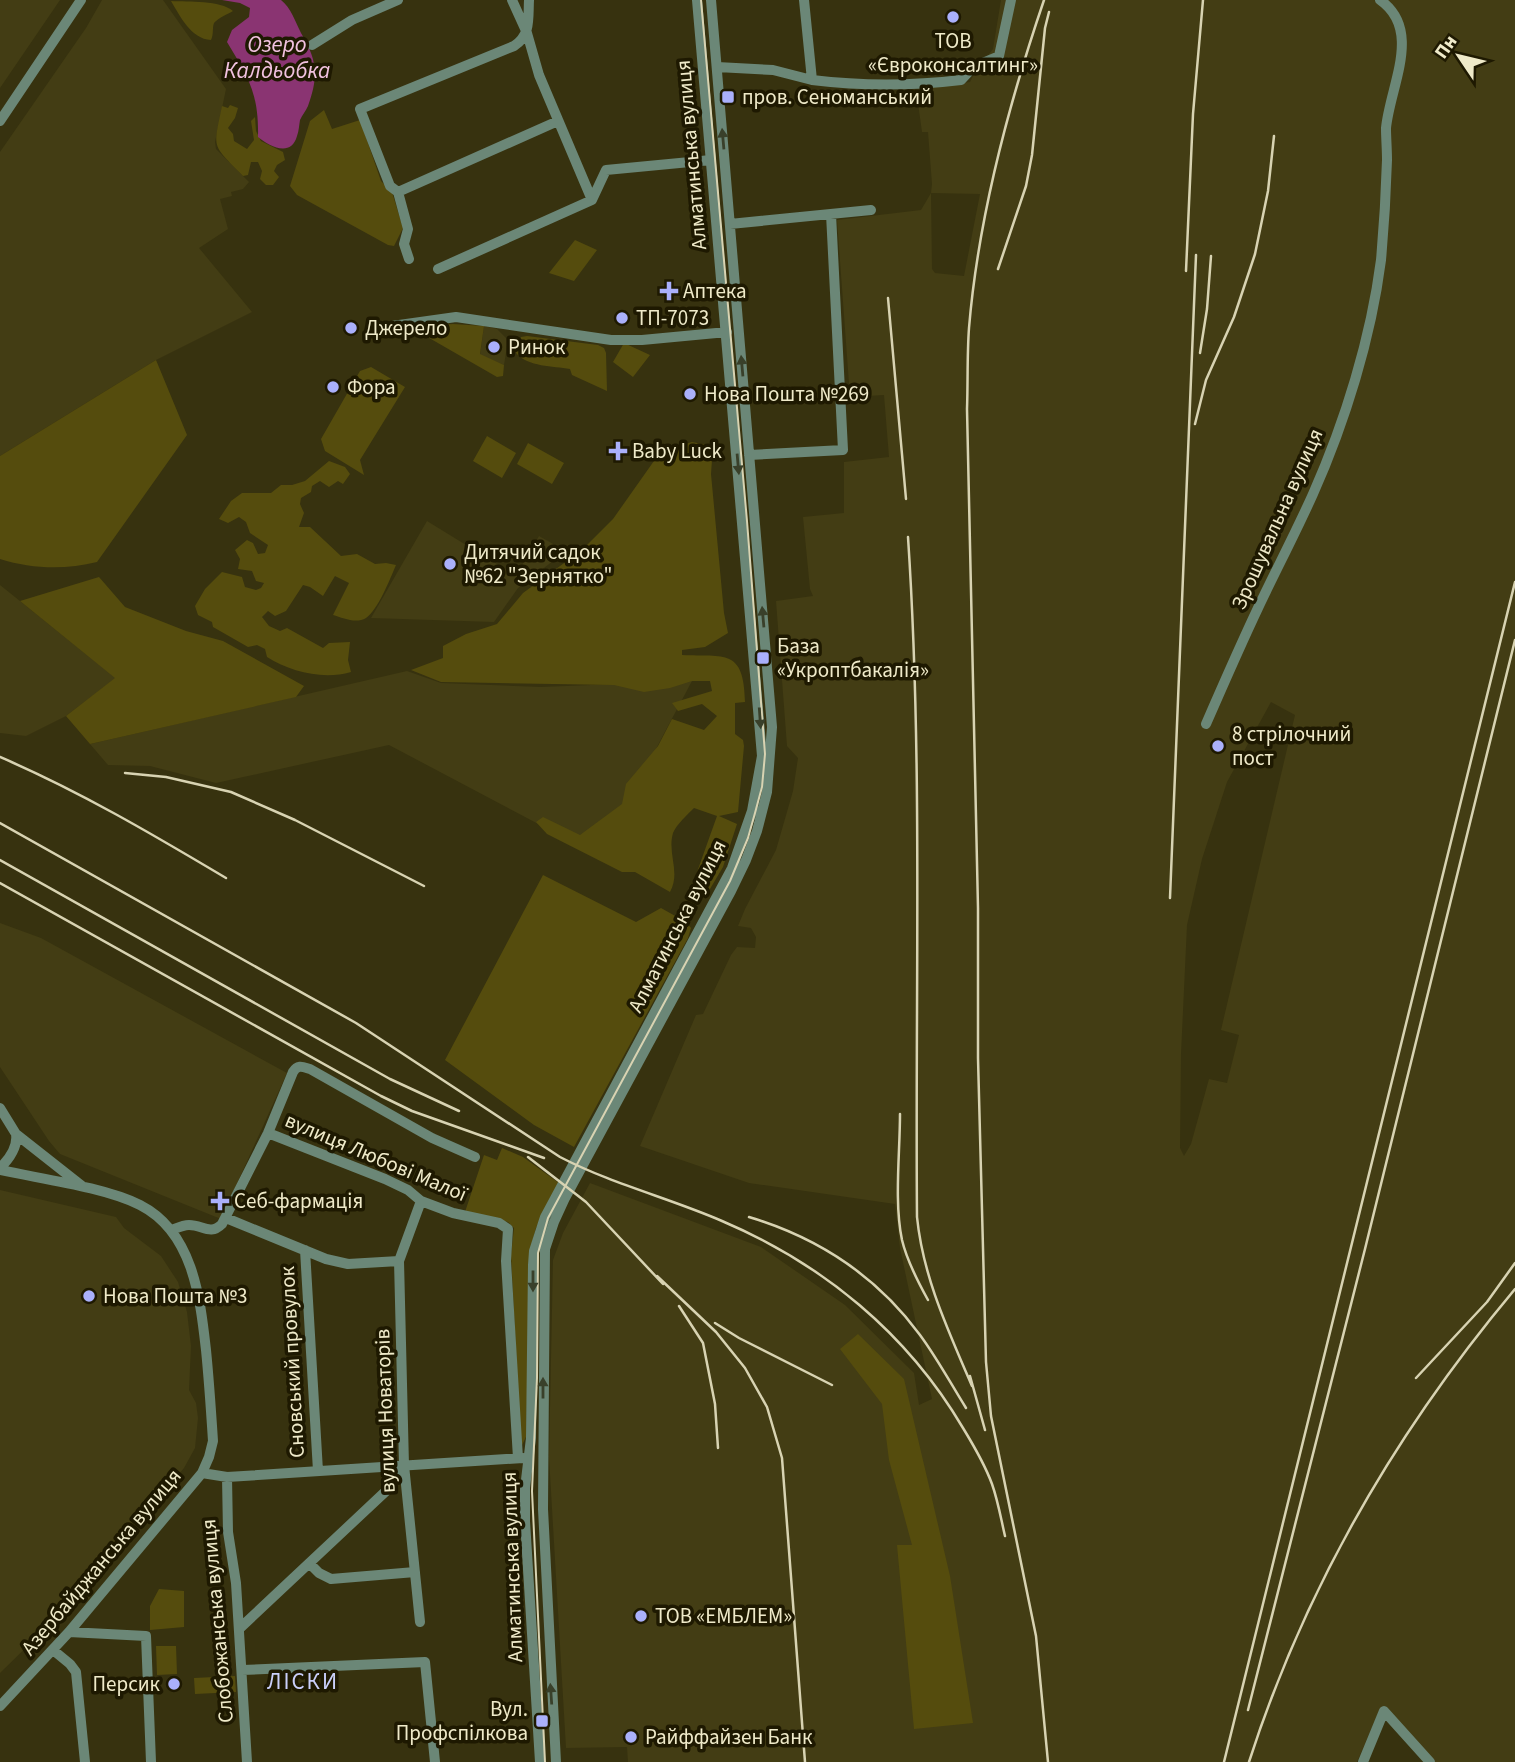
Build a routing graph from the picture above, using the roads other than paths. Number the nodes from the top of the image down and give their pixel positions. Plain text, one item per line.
1 (81, 0) edge
2 (398, 0) edge
3 (512, 0) edge
4 (529, 0) edge
5 (697, 0) edge
6 (711, 0) edge
7 (804, 0) edge
8 (1011, 0) edge
9 (1380, 0) edge
10 (527, 33) junction
11 (312, 45) dead end
12 (717, 67) junction
13 (812, 79) junction
14 (0, 121) edge
15 (558, 121) junction
16 (711, 160) junction
17 (398, 192) junction
18 (592, 200) junction
19 (871, 211) dead end
20 (831, 214) junction
21 (730, 224) junction
22 (409, 259) dead end
23 (438, 269) dead end
24 (392, 326) dead end
25 (727, 332) junction
26 (749, 455) junction
27 (1206, 724) dead end
28 (0, 1108) edge
29 (602, 1120) junction
30 (268, 1133) junction
31 (16, 1134) junction
32 (475, 1157) dead end
33 (0, 1169) edge
34 (87, 1189) junction
35 (561, 1196) junction
36 (421, 1201) junction
37 (226, 1218) junction
38 (508, 1229) joint
39 (172, 1230) junction
40 (305, 1250) junction
41 (399, 1261) junction
42 (543, 1456) junction
43 (524, 1458) junction
44 (404, 1465) junction
45 (318, 1471) junction
46 (202, 1473) junction
47 (227, 1477) junction
48 (310, 1564) junction
49 (415, 1572) junction
50 (420, 1622) dead end
51 (239, 1629) junction
52 (69, 1632) junction
53 (53, 1650) junction
54 (242, 1670) junction
55 (0, 1706) edge
56 (85, 1762) edge
57 (151, 1762) edge
58 (247, 1762) edge
59 (435, 1762) edge
60 (540, 1762) edge
61 (556, 1762) edge
62 (1363, 1762) edge
63 (1430, 1762) edge

1 - 14 street
2 - 11 street
3 - 10 street
4 - 10 street
5 - 16 street, Алматинська вулиця
6 - 12 street, Алматинська вулиця
7 - 13 street
8 - 13 street
9 - 27 street, Зрошувальна вулиця
10 - 15 street
10 - 17 street
12 - 13 street
21 -> 12 street, Алматинська вулиця
15 - 17 street
15 - 18 street
16 - 18 street
16 - 25 street, Алматинська вулиця
17 - 22 street
18 - 23 street
19 - 20 street
20 - 21 street
20 - 26 street
26 -> 21 street, Алматинська вулиця
24 - 25 street
25 -> 29 street, Алматинська вулиця
29 -> 26 street, Алматинська вулиця
28 - 31 street
29 - 35 street, Алматинська вулиця
30 - 32 street
30 - 36 street, вулиця Любові Малої
30 - 37 street
31 - 33 street
31 - 34 street
33 - 34 street
34 - 39 street
42 -> 35 street, Алматинська вулиця
35 -> 43 street, Алматинська вулиця
36 - 38 street, вулиця Любові Малої
36 - 41 street, вулиця Новаторів
37 - 39 street
37 - 40 street
38 - 43 street, Алматинська вулиця
39 - 46 street
40 - 41 street
40 - 45 street, Сновський провулок
41 - 44 street, вулиця Новаторів
42 - 43 street
61 -> 42 street, Алматинська вулиця
43 - 44 street
43 - 60 street, Алматинська вулиця
44 - 45 street
44 - 48 street
44 - 49 street, вулиця Новаторів
45 - 47 street
46 - 47 street
46 - 52 street, Азербайджанська вулиця
47 - 51 street, Слобожанська вулиця
48 - 49 street
48 - 51 street
49 - 50 street, вулиця Новаторів
51 - 54 street, Слобожанська вулиця
52 - 53 street, Азербайджанська вулиця
52 - 57 street
53 - 55 street, Азербайджанська вулиця
53 - 56 street
54 - 58 street, Слобожанська вулиця
54 - 59 street
62 - 63 street

